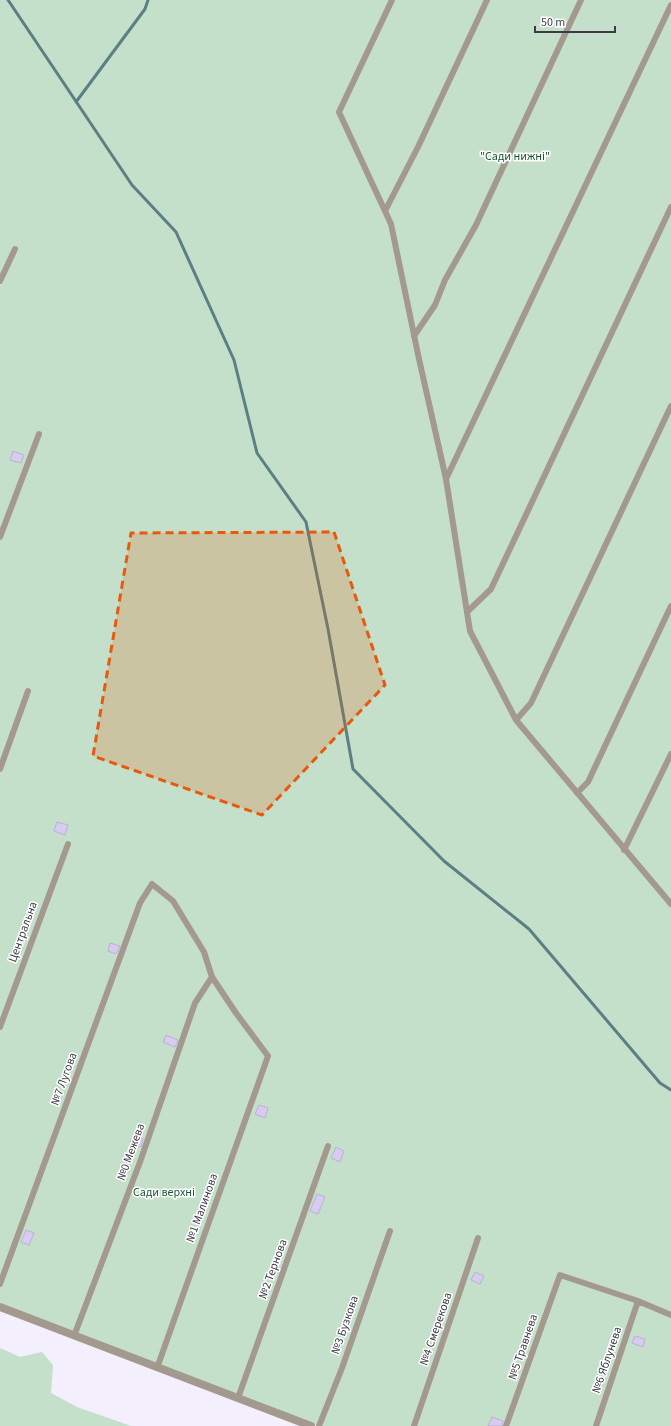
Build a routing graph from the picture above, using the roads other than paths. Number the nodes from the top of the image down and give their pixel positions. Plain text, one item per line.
1 (392, 0) edge
2 (486, 0) edge
3 (581, 0) edge
4 (671, 5) edge
5 (671, 207) edge
6 (385, 211) junction
7 (15, 249) dead end
8 (0, 281) edge
9 (414, 336) junction
10 (671, 406) edge
11 (39, 434) dead end
12 (446, 479) junction
13 (0, 537) edge
14 (671, 606) edge
15 (467, 612) junction
16 (28, 691) dead end
17 (516, 720) junction
18 (671, 754) edge
19 (0, 768) edge
20 (577, 793) junction
21 (68, 844) dead end
22 (624, 850) junction
23 (671, 904) edge
24 (212, 977) junction
25 (0, 1027) edge
26 (328, 1146) dead end
27 (390, 1231) dead end
28 (478, 1238) dead end
29 (0, 1284) edge
30 (638, 1301) junction
31 (0, 1307) edge
32 (671, 1315) edge
33 (74, 1336) junction
34 (157, 1368) junction
35 (238, 1398) junction
36 (310, 1426) edge
37 (319, 1426) edge
38 (414, 1426) edge
39 (506, 1426) edge
40 (596, 1426) edge

1 - 6 lane
2 - 6 lane
3 - 9 lane
4 - 12 lane
5 - 15 lane
6 - 9 lane
7 - 8 lane
9 - 12 lane
10 - 17 lane
11 - 13 lane
12 - 15 lane
14 - 20 lane
15 - 17 lane
16 - 19 lane
17 - 20 lane
18 - 22 lane
20 - 22 lane
21 - 25 lane, Центральна
22 - 23 lane
24 - 29 lane, №7 Лугова
24 - 33 lane, №0 Межева
24 - 34 lane, №1 Малинова
26 - 35 lane, №2 Тернова
27 - 37 lane, №3 Бузкова
28 - 38 lane, №4 Смерекова
30 - 32 lane
30 - 39 lane, №5 Травнева
30 - 40 lane, №6 Яблунева
31 - 33 street
33 - 34 street
34 - 35 street
35 - 36 street

